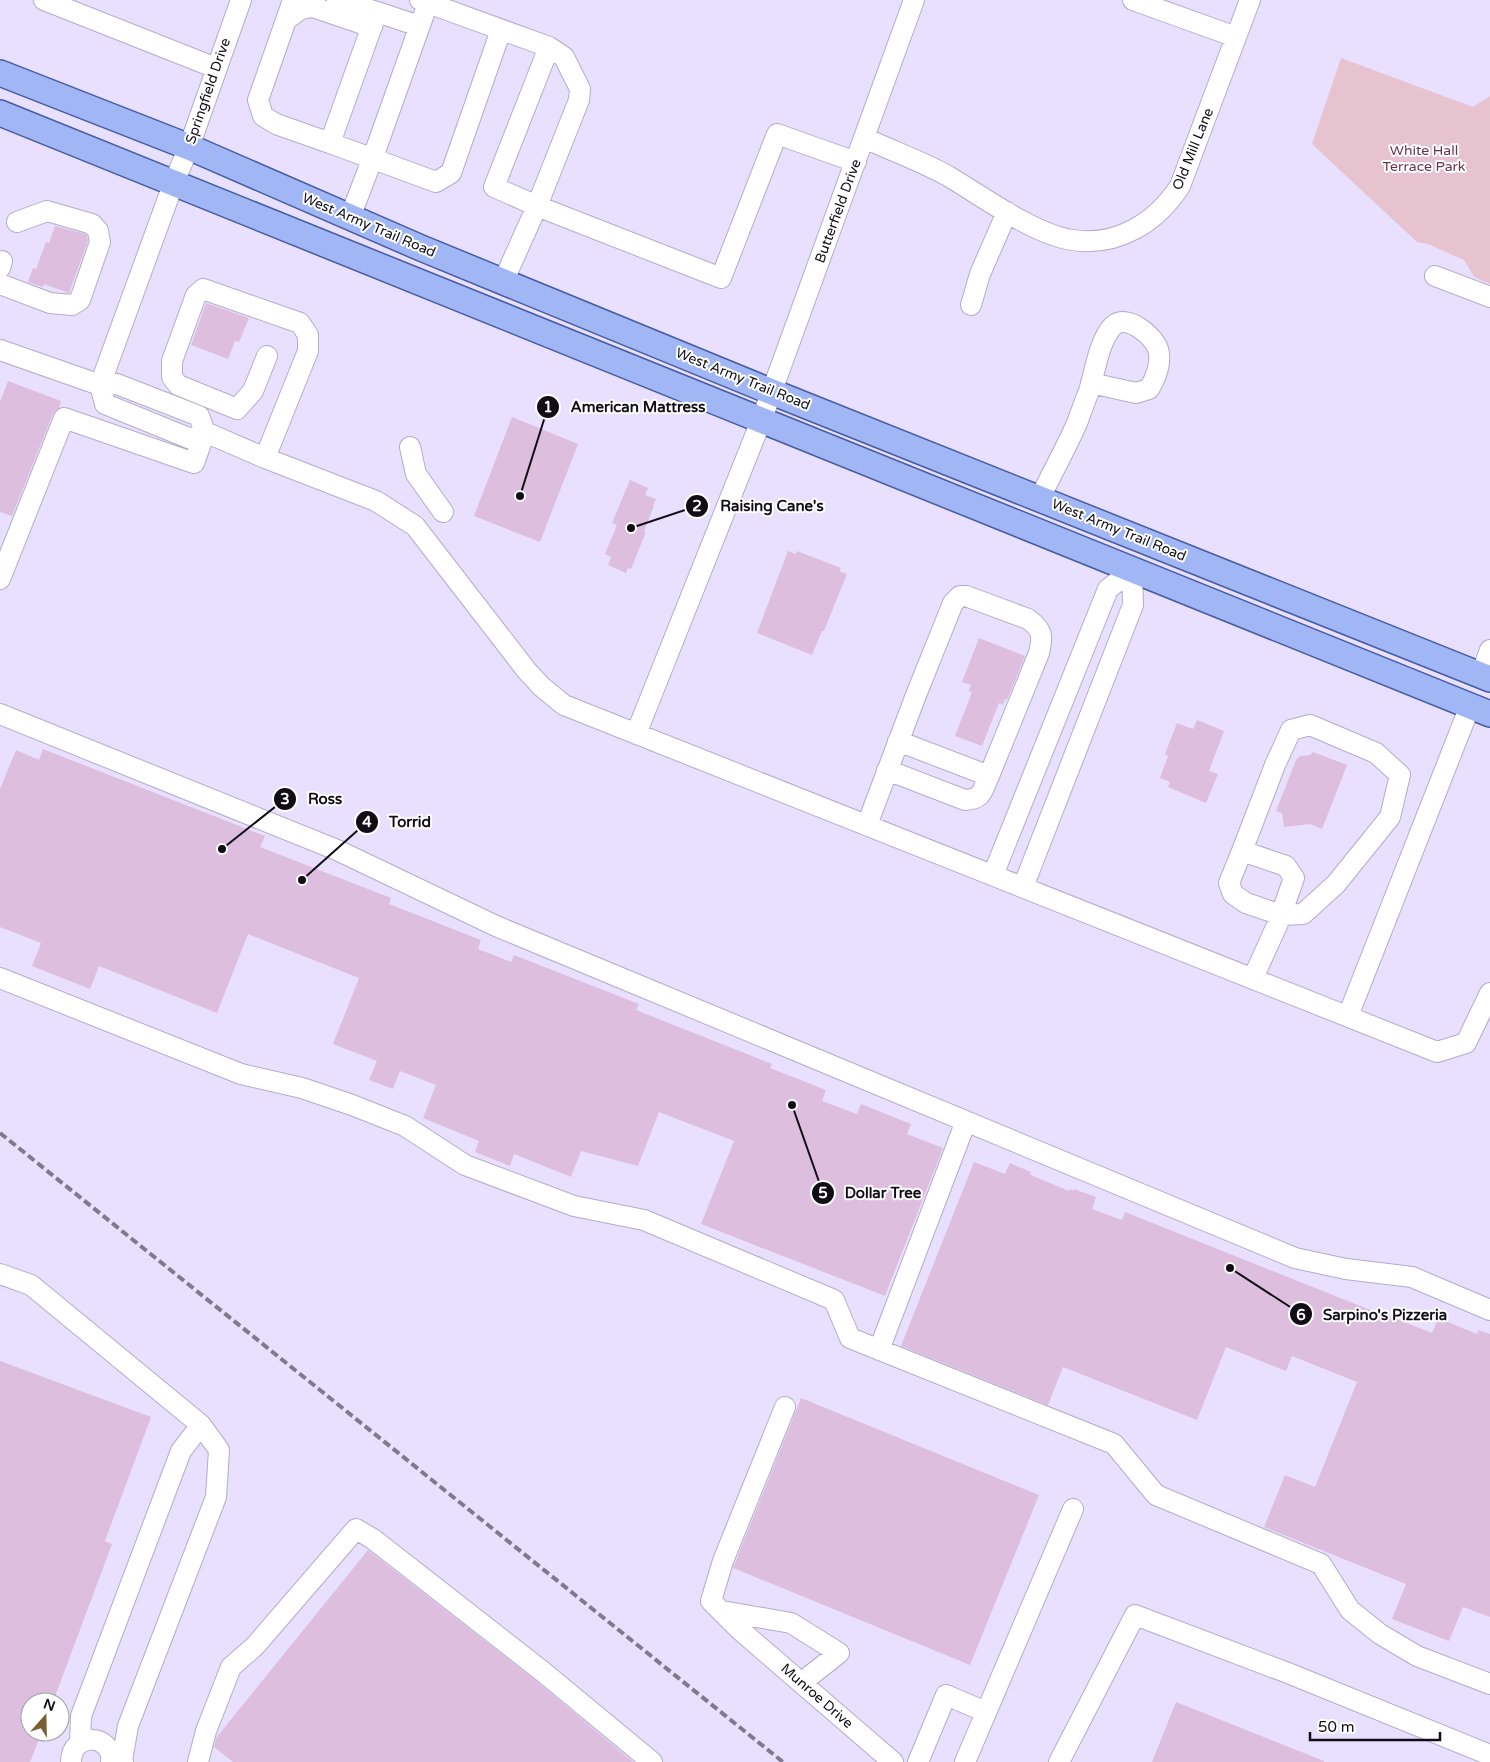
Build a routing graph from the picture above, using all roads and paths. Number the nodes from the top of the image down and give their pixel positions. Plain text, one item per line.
1 (44, 0) edge
2 (241, 0) edge
3 (292, 0) edge
4 (337, 0) edge
5 (914, 0) edge
6 (1133, 0) edge
7 (1250, 0) edge
8 (424, 1) edge
9 (287, 19) junction
10 (375, 20) junction
11 (419, 26) junction
12 (501, 30) junction
13 (1236, 37) junction
14 (549, 47) junction
15 (216, 68) junction
16 (0, 73) edge
17 (0, 113) edge
18 (865, 138) junction
19 (330, 143) junction
20 (189, 147) junction
21 (372, 160) junction
22 (856, 162) junction
23 (174, 182) junction
24 (537, 206) junction
25 (1007, 212) junction
26 (350, 217) junction
27 (17, 222) dead end
28 (1435, 276) dead end
29 (503, 282) junction
30 (0, 284) edge
31 (1490, 296) edge
32 (971, 304) dead end
33 (0, 350) edge
34 (267, 356) dead end
35 (1091, 382) dead end
36 (100, 385) junction
37 (772, 392) junction
38 (761, 421) junction
39 (205, 432) junction
40 (410, 447) dead end
41 (265, 458) junction
42 (1040, 498) junction
43 (443, 512) dead end
44 (8, 536) edge
45 (1145, 541) junction
46 (1132, 570) junction
47 (0, 579) edge
48 (1490, 650) edge
49 (1485, 677) edge
50 (1483, 706) edge
51 (0, 714) edge
52 (636, 734) junction
53 (898, 741) junction
54 (887, 770) junction
55 (988, 776) junction
56 (867, 825) junction
57 (1242, 851) junction
58 (993, 875) junction
59 (1022, 887) junction
60 (1281, 915) junction
61 (0, 978) edge
62 (1253, 978) junction
63 (1490, 993) edge
64 (1348, 1016) junction
65 (966, 1121) junction
66 (0, 1274) edge
67 (1490, 1310) edge
68 (879, 1350) junction
69 (785, 1407) dead end
70 (201, 1425) junction
71 (1073, 1509) dead end
72 (722, 1611) junction
73 (801, 1683) junction
74 (1490, 1684) edge
75 (986, 1712) junction
76 (80, 1742) junction
77 (1490, 1755) edge
78 (71, 1762) edge
79 (111, 1762) edge
80 (123, 1762) edge
81 (198, 1762) edge
82 (652, 1762) edge
83 (893, 1762) edge
84 (918, 1762) edge
85 (965, 1762) edge
86 (1059, 1762) edge

1 - 15 street
2 - 15 street, Springfield Drive
3 - 9 street
4 - 10 street
5 - 18 street, Butterfield Drive
6 - 13 street
7 - 13 street, Old Mill Lane
8 - 11 street
8 - 12 street
9 - 10 street
9 - 19 street
10 - 11 street
10 - 19 street
11 - 21 street
12 - 14 street
12 - 21 street
13 - 25 street, Old Mill Lane
14 - 24 street
14 - 24 street
15 - 20 street, Springfield Drive
16 - 20 main road, West Army Trail Road
17 - 23 main road
18 - 22 street, Butterfield Drive
18 - 25 street, Old Mill Lane
19 - 21 street
20 - 23 street, Springfield Drive
20 - 26 main road, West Army Trail Road
21 - 26 street
22 - 24 street
22 - 37 street, Butterfield Drive
23 - 36 street, Springfield Drive
23 - 38 main road
24 - 29 street
25 - 32 street
26 - 29 main road, West Army Trail Road
27 - 30 street
28 - 31 street
29 - 37 main road, West Army Trail Road
33 - 36 street
34 - 41 street
35 - 42 street
36 - 39 street
37 - 38 street, Butterfield Drive
37 - 42 main road, West Army Trail Road
38 - 46 main road
38 - 52 street, Butterfield Drive
39 - 41 street
39 - 44 street
40 - 43 street
41 - 52 street
42 - 45 main road, West Army Trail Road
44 - 47 street
45 - 46 main road
45 - 49 main road, West Army Trail Road
46 - 50 main road
46 - 58 street
46 - 59 street
48 - 49 street
50 - 64 street
51 - 65 street
52 - 56 street
53 - 54 street
53 - 55 street
53 - 55 street
54 - 55 street
54 - 56 street
56 - 58 street
57 - 60 street
57 - 60 street
57 - 60 street
58 - 59 street
59 - 62 street
60 - 62 street
61 - 68 street
62 - 64 street
63 - 64 street
65 - 67 street
65 - 68 street
66 - 70 street
68 - 74 street
69 - 72 street
70 - 76 street
70 - 80 street
71 - 75 street
72 - 73 street, Munroe Drive
72 - 73 street
73 - 83 street, Munroe Drive
75 - 84 street
75 - 85 street
76 - 78 street
76 - 79 street
77 - 86 street
81 - 82 street

